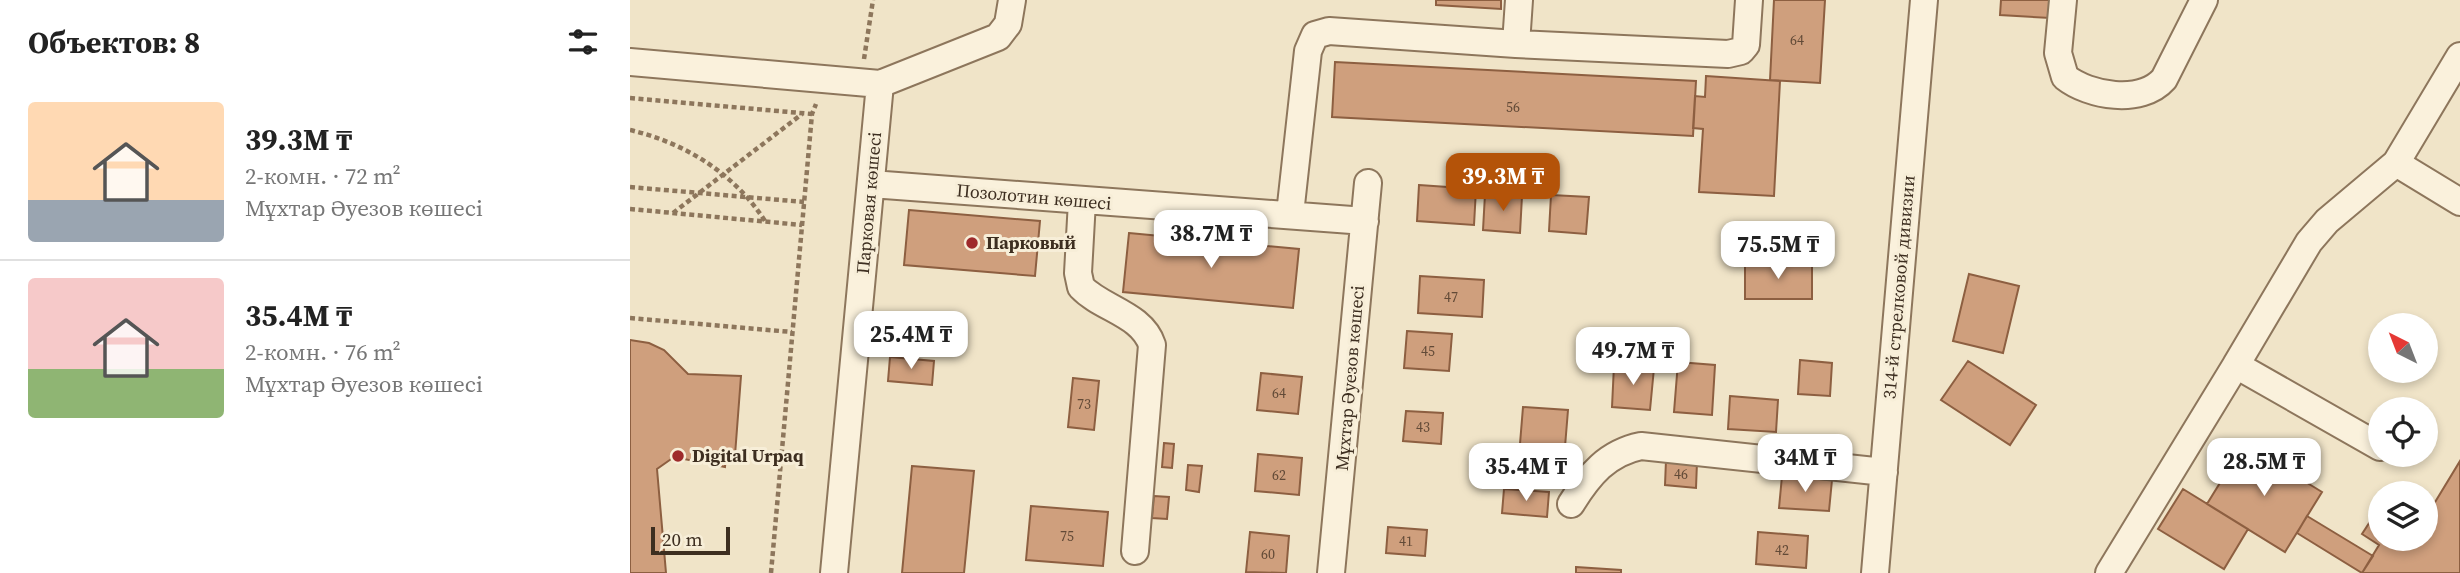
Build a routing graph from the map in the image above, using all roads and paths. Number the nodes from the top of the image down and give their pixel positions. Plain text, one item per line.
1 (873, 0) edge
2 (1012, 0) edge
3 (1519, 0) edge
4 (1749, 0) edge
5 (1924, 0) edge
6 (2063, 0) edge
7 (2204, 0) edge
8 (1516, 44) junction
9 (2460, 56) edge
10 (630, 62) edge
11 (870, 83) junction
12 (630, 98) edge
13 (803, 113) junction
14 (630, 130) edge
15 (2396, 163) junction
16 (723, 174) junction
17 (1368, 183) dead end
18 (871, 184) junction
19 (630, 187) edge
20 (698, 193) junction
21 (747, 198) junction
22 (1082, 201) junction
23 (804, 202) junction
24 (2460, 202) edge
25 (630, 209) edge
26 (672, 213) junction
27 (1290, 214) junction
28 (1365, 221) junction
29 (766, 222) junction
30 (802, 225) junction
31 (630, 318) edge
32 (792, 332) junction
33 (2236, 365) junction
34 (2368, 440) edge
35 (1884, 472) junction
36 (1571, 503) dead end
37 (1135, 551) dead end
38 (771, 573) edge
39 (834, 573) edge
40 (1331, 573) edge
41 (1875, 573) edge
42 (2109, 573) edge

1 - 11 path
2 - 11 street
3 - 8 street
4 - 8 street
5 - 35 street, 314-й стрелковой дивизии
6 - 7 street
8 - 27 street
9 - 15 street
10 - 11 street
11 - 18 street, Парковая көшесі
12 - 13 path
13 - 16 path
13 - 23 path
14 - 16 path
15 - 24 street
15 - 33 street
16 - 20 path
16 - 21 path
17 - 28 street, Мұхтар Әуезов көшесі
18 - 22 street, Позолотин көшесі
18 - 39 street, Парковая көшесі
19 - 20 path
20 - 21 path
20 - 26 path
21 - 23 path
21 - 29 path
22 - 27 street, Позолотин көшесі
22 - 37 street
23 - 30 path
25 - 26 path
26 - 29 path
27 - 28 street, Позолотин көшесі
28 - 40 street, Мұхтар Әуезов көшесі
29 - 30 path
30 - 32 path
31 - 32 path
32 - 38 path
33 - 34 street
33 - 42 street
35 - 36 street
35 - 41 street, 314-й стрелковой дивизии

